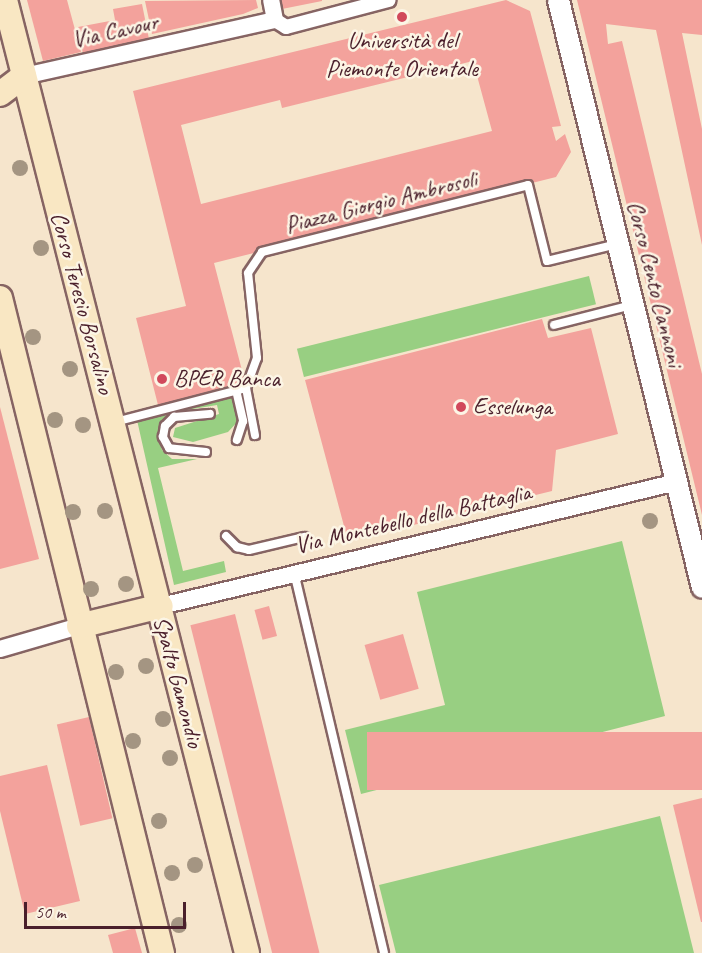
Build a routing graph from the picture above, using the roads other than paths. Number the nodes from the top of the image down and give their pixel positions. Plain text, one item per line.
1 (5, 0) edge
2 (271, 0) edge
3 (389, 0) edge
4 (558, 0) edge
5 (275, 20) junction
6 (0, 76) edge
7 (24, 76) junction
8 (0, 94) edge
9 (618, 244) junction
10 (0, 298) edge
11 (633, 304) junction
12 (554, 325) dead end
13 (246, 388) junction
14 (236, 390) junction
15 (210, 414) dead end
16 (114, 423) junction
17 (255, 435) dead end
18 (237, 440) dead end
19 (206, 452) dead end
20 (677, 482) junction
21 (226, 536) dead end
22 (303, 537) dead end
23 (294, 572) junction
24 (702, 584) edge
25 (161, 606) junction
26 (79, 626) junction
27 (0, 649) edge
28 (162, 953) edge
29 (246, 953) edge
30 (384, 953) edge

1 - 7 main road, Corso Teresio Borsalino
2 - 5 street
3 - 5 street, Via Cavour
4 - 9 street, Corso Cento Cannoni
5 - 7 street, Via Cavour
6 - 7 main road
7 - 8 main road
7 - 16 main road, Corso Teresio Borsalino
9 - 11 street, Corso Cento Cannoni
9 - 13 lane, Piazza Giorgio Ambrosoli
10 - 26 main road
11 - 12 lane
11 - 20 street, Corso Cento Cannoni
13 - 14 lane
13 - 17 lane
14 - 16 lane
14 - 18 lane
15 - 19 lane
16 - 25 main road, Corso Teresio Borsalino
20 - 23 street, Via Montebello della Battaglia
20 - 24 street, Corso Cento Cannoni
21 - 22 lane
23 - 25 street, Via Montebello della Battaglia
23 - 30 lane
25 - 26 main road, Spalto Gamondio
25 - 29 main road, Spalto Gamondio
26 - 27 street
26 - 28 main road

